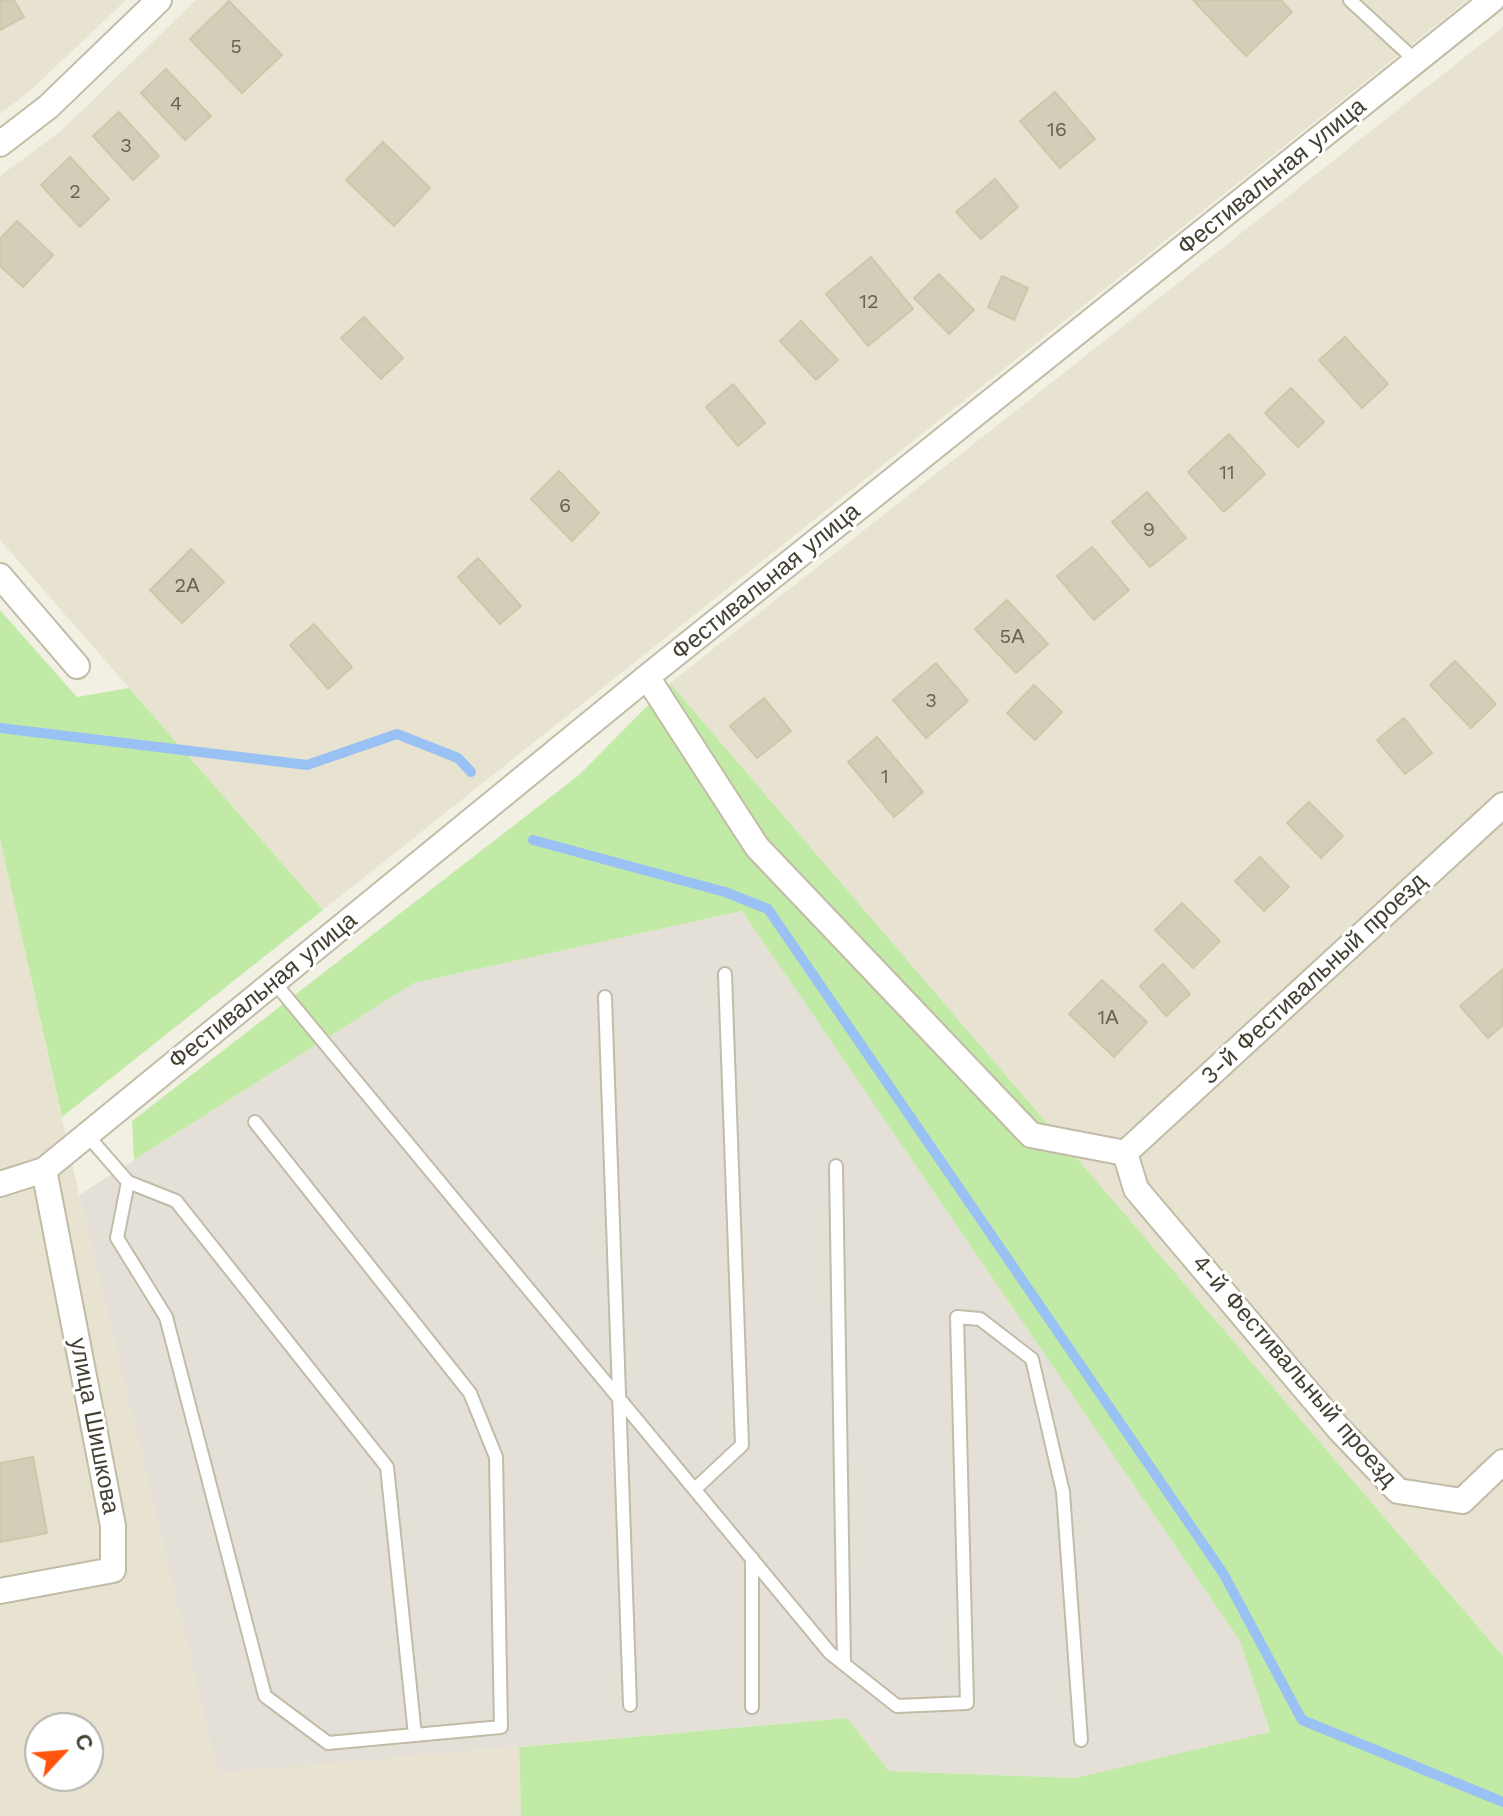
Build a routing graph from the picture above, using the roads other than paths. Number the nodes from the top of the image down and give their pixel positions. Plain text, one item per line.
1 (159, 0) edge
2 (1350, 0) edge
3 (1492, 0) edge
4 (1416, 61) junction
5 (0, 144) edge
6 (0, 576) edge
7 (77, 666) dead end
8 (647, 677) junction
9 (1503, 805) edge
10 (725, 974) dead end
11 (274, 982) junction
12 (605, 997) dead end
13 (255, 1122) dead end
14 (87, 1135) junction
15 (1125, 1153) junction
16 (836, 1166) dead end
17 (44, 1170) junction
18 (128, 1182) junction
19 (0, 1184) edge
20 (618, 1397) junction
21 (1503, 1462) edge
22 (695, 1489) junction
23 (752, 1558) junction
24 (0, 1591) edge
25 (844, 1664) junction
26 (630, 1705) dead end
27 (752, 1707) dead end
28 (415, 1735) junction
29 (1081, 1740) dead end

1 - 5 street
2 - 4 lane
3 - 4 street, Фестивальная улица
4 - 8 street, Фестивальная улица
6 - 7 street
8 - 11 street, Фестивальная улица
8 - 15 street
9 - 15 street, 3-й Фестивальный проезд
10 - 22 lane
11 - 14 street, Фестивальная улица
11 - 20 lane
12 - 20 lane
13 - 28 lane
14 - 17 street, Фестивальная улица
14 - 18 lane
15 - 21 street, 4-й Фестивальный проезд
16 - 25 lane
17 - 19 street
17 - 24 street, улица Шишкова
18 - 28 lane
18 - 28 lane
20 - 22 lane
20 - 26 lane
22 - 23 lane
23 - 25 lane
23 - 27 lane
25 - 29 lane

